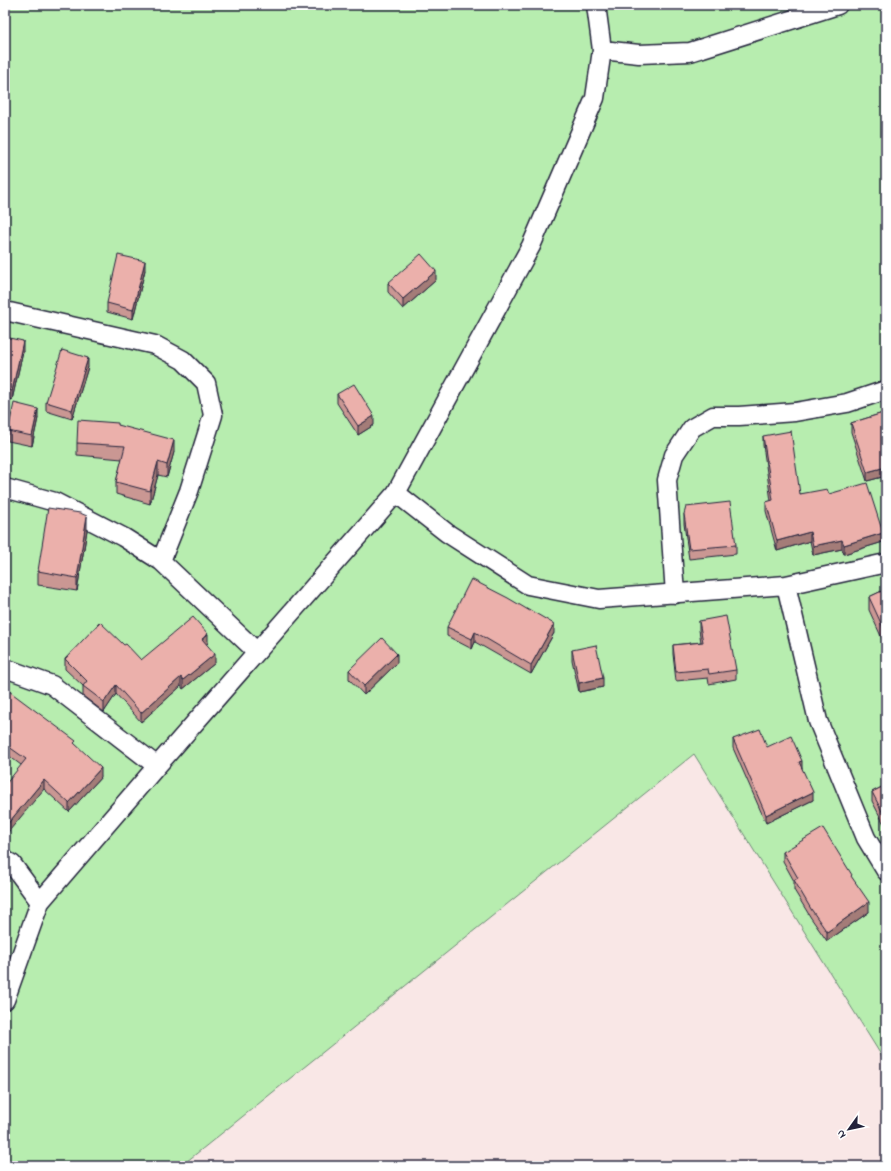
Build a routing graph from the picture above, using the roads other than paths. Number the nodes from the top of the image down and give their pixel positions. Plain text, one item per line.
1 (596, 5) edge
2 (838, 5) edge
3 (602, 50) junction
4 (5, 311) edge
5 (886, 390) edge
6 (5, 488) edge
7 (396, 493) junction
8 (161, 561) junction
9 (886, 563) edge
10 (786, 586) junction
11 (675, 594) junction
12 (256, 651) junction
13 (5, 668) edge
14 (157, 766) junction
15 (5, 860) edge
16 (886, 871) edge
17 (40, 902) junction
18 (5, 1000) edge

1 - 3 street
2 - 3 street
3 - 7 street
4 - 8 street
5 - 11 street
6 - 8 street
7 - 11 street
7 - 12 street
8 - 12 street
9 - 10 street
10 - 11 street
10 - 16 street
12 - 14 street
13 - 14 street
14 - 17 street
15 - 17 street
17 - 18 street

